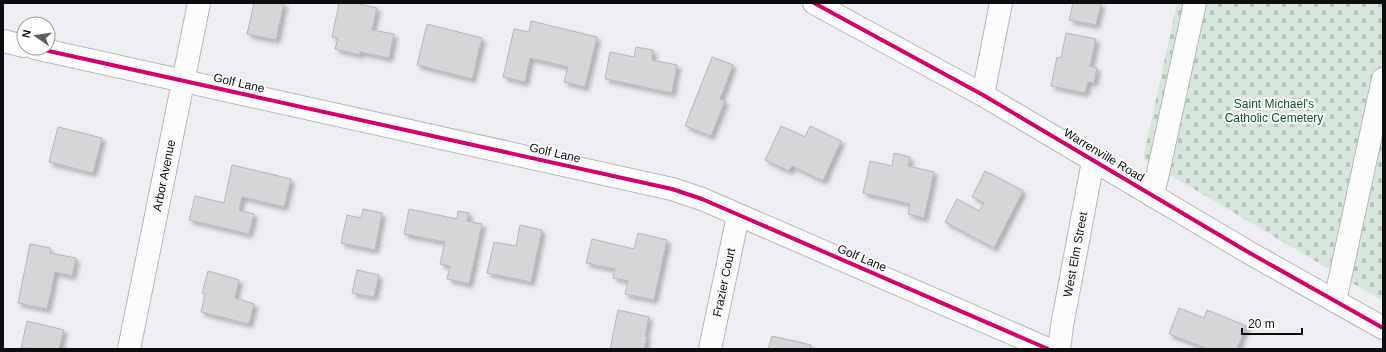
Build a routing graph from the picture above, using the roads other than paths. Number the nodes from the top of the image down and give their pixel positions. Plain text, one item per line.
1 (199, 3) edge
2 (814, 3) edge
3 (1001, 3) edge
4 (1195, 3) edge
5 (3, 41) edge
6 (16, 44) edge
7 (56, 53) edge
8 (1383, 79) edge
9 (184, 80) junction
10 (983, 95) junction
11 (1093, 161) junction
12 (1154, 196) junction
13 (738, 216) junction
14 (1334, 301) junction
15 (1383, 328) edge
16 (129, 349) edge
17 (710, 349) edge
18 (1048, 349) edge
19 (1059, 349) edge

1 - 9 street, Arbor Avenue
2 - 10 street, Warrenville Road
3 - 10 street
4 - 12 street
5 - 6 street
7 - 9 street, Golf Lane
8 - 14 street
9 - 13 street, Golf Lane
9 - 16 street, Arbor Avenue
10 - 11 street, Warrenville Road
11 - 12 street, Warrenville Road
11 - 19 street, West Elm Street
12 - 14 street, Warrenville Road
13 - 17 street, Frazier Court
13 - 18 street, Golf Lane
14 - 15 street, Warrenville Road

